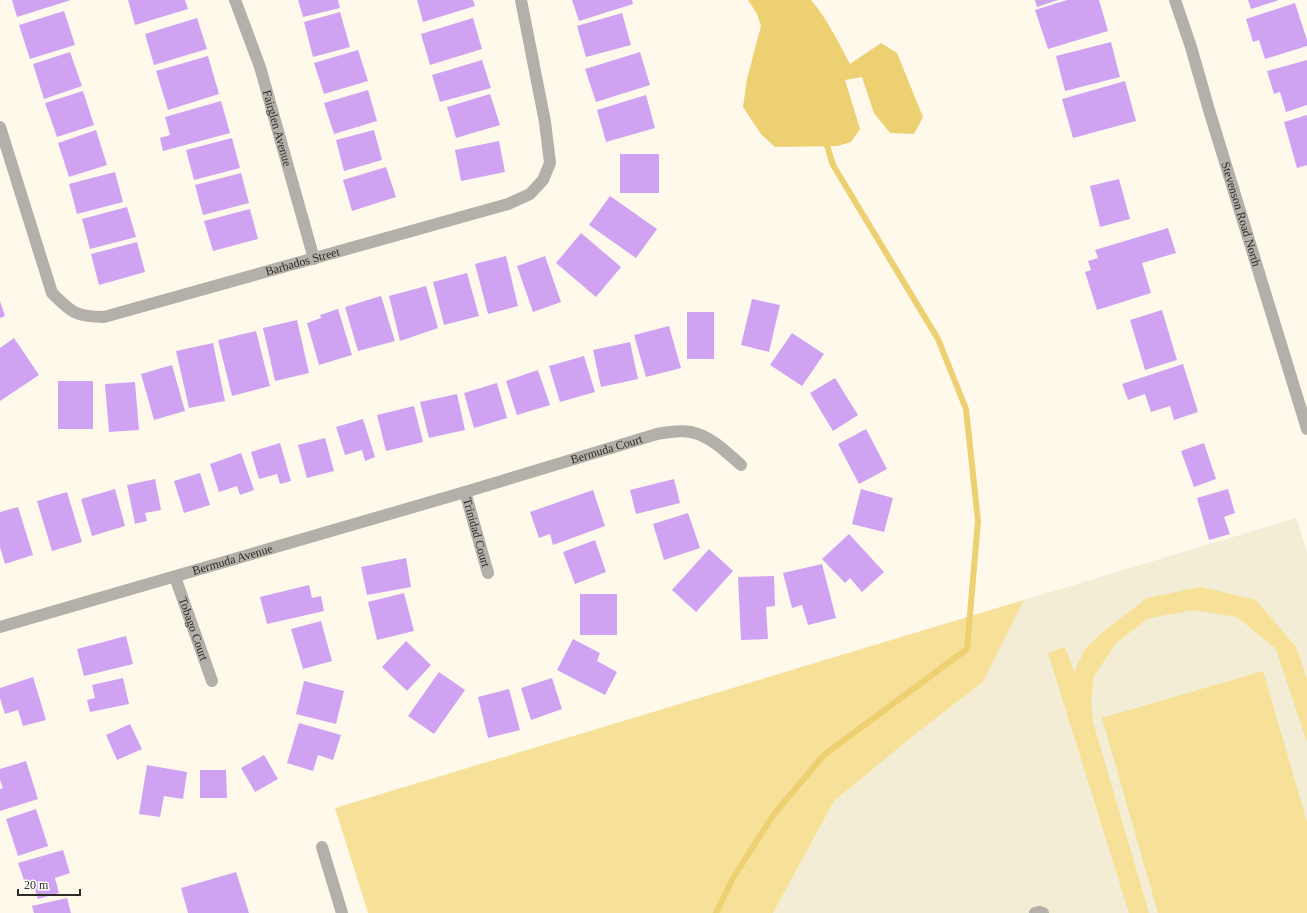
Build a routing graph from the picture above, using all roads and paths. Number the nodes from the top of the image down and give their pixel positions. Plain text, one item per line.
1 (235, 0) edge
2 (521, 0) edge
3 (1175, 0) edge
4 (0, 127) edge
5 (314, 259) junction
6 (1307, 429) edge
7 (741, 465) dead end
8 (465, 492) junction
9 (488, 573) dead end
10 (175, 577) junction
11 (0, 627) edge
12 (212, 680) dead end
13 (322, 847) dead end
14 (342, 913) edge
15 (1035, 913) edge
16 (1043, 913) edge

1 - 5 street, Fairglen Avenue
2 - 5 street, Barbados Street
3 - 6 street, Stevenson Road North
4 - 5 street, Barbados Street
7 - 8 street, Bermuda Court
8 - 9 street, Trinidad Court
8 - 10 street, Bermuda Avenue
10 - 11 street, Bermuda Avenue
10 - 12 street, Tobago Court
13 - 14 street
15 - 16 street

